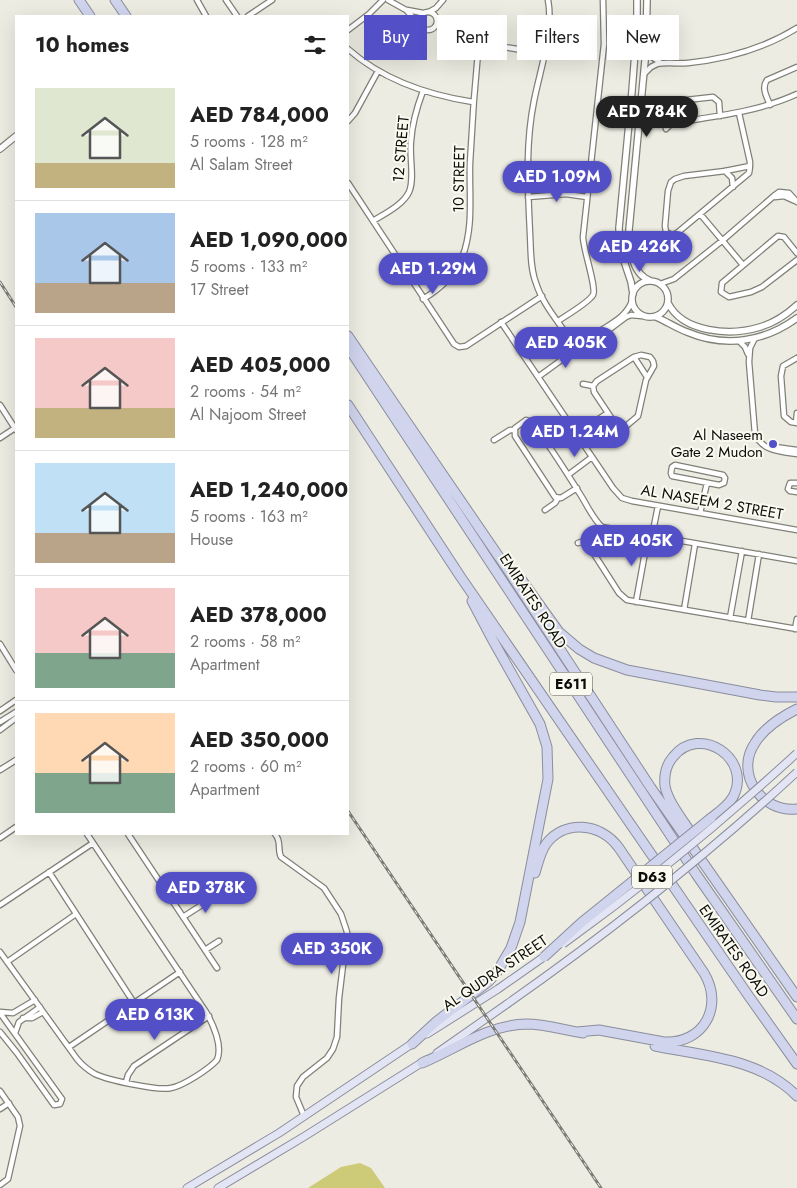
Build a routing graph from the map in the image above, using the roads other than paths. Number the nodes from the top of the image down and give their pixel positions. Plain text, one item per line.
1 (79, 0) edge
2 (115, 0) edge
3 (196, 0) edge
4 (226, 0) edge
5 (272, 0) edge
6 (383, 0) edge
7 (388, 0) edge
8 (548, 0) edge
9 (603, 0) edge
10 (637, 0) edge
11 (647, 0) edge
12 (442, 2) edge
13 (406, 10) junction
14 (429, 12) junction
15 (423, 13) joint
16 (89, 15) edge
17 (125, 15) edge
18 (205, 15) edge
19 (236, 15) edge
20 (250, 15) edge
21 (411, 15) edge
22 (438, 15) edge
23 (549, 15) edge
24 (647, 15) edge
25 (437, 19) joint
26 (797, 28) edge
27 (349, 29) edge
28 (434, 29) junction
29 (437, 29) edge
30 (427, 31) edge
31 (349, 50) edge
32 (477, 60) edge
33 (543, 60) edge
34 (645, 60) edge
35 (656, 60) edge
36 (661, 63) junction
37 (797, 67) edge
38 (378, 71) junction
39 (644, 74) junction
40 (423, 91) junction
41 (797, 94) edge
42 (473, 102) junction
43 (770, 105) junction
44 (738, 113) junction
45 (720, 116) junction
46 (349, 120) edge
47 (674, 120) junction
48 (666, 129) dead end
49 (15, 137) edge
50 (0, 149) edge
51 (750, 166) junction
52 (725, 171) junction
53 (349, 185) edge
54 (733, 187) junction
55 (528, 197) junction
56 (587, 197) junction
57 (797, 202) edge
58 (701, 214) junction
59 (373, 221) junction
60 (669, 234) junction
61 (722, 240) junction
62 (666, 246) dead end
63 (797, 253) edge
64 (797, 260) edge
65 (743, 265) junction
66 (652, 281) junction
67 (660, 284) junction
68 (633, 294) junction
69 (542, 296) junction
70 (423, 299) junction
71 (632, 301) junction
72 (668, 303) junction
73 (797, 305) edge
74 (642, 316) junction
75 (656, 317) junction
76 (797, 318) edge
77 (558, 321) junction
78 (501, 322) junction
79 (599, 335) junction
80 (349, 337) edge
81 (569, 338) dead end
82 (755, 338) junction
83 (739, 341) junction
84 (349, 349) edge
85 (634, 357) junction
86 (797, 358) edge
87 (749, 362) junction
88 (538, 377) junction
89 (647, 377) junction
90 (583, 384) dead end
91 (593, 386) junction
92 (0, 405) edge
93 (349, 407) edge
94 (396, 407) junction
95 (608, 413) junction
96 (797, 413) edge
97 (796, 423) edge
98 (15, 428) edge
99 (15, 430) edge
100 (514, 430) junction
101 (576, 433) junction
102 (0, 438) edge
103 (494, 440) dead end
104 (797, 450) edge
105 (789, 451) junction
106 (797, 454) edge
107 (592, 458) junction
108 (568, 475) junction
109 (707, 483) junction
110 (797, 483) edge
111 (576, 488) junction
112 (797, 492) edge
113 (558, 498) junction
114 (658, 506) junction
115 (545, 510) dead end
116 (700, 513) junction
117 (602, 527) junction
118 (797, 530) edge
119 (650, 536) junction
120 (587, 540) junction
121 (578, 544) dead end
122 (695, 544) junction
123 (742, 551) junction
124 (759, 554) junction
125 (797, 561) edge
126 (460, 576) junction
127 (636, 602) junction
128 (684, 610) junction
129 (730, 618) junction
130 (797, 619) edge
131 (748, 621) junction
132 (796, 629) edge
133 (0, 644) edge
134 (15, 668) edge
135 (797, 697) edge
136 (15, 701) edge
137 (0, 711) edge
138 (797, 711) edge
139 (15, 713) edge
140 (15, 719) edge
141 (0, 722) edge
142 (0, 730) edge
143 (797, 753) edge
144 (15, 761) edge
145 (0, 770) edge
146 (797, 772) edge
147 (797, 804) edge
148 (797, 809) edge
149 (15, 828) edge
150 (88, 835) edge
151 (129, 835) edge
152 (276, 835) edge
153 (0, 838) edge
154 (93, 843) junction
155 (48, 872) junction
156 (219, 894) dead end
157 (0, 905) edge
158 (522, 911) junction
159 (76, 914) junction
160 (183, 917) junction
161 (219, 941) dead end
162 (757, 941) junction
163 (205, 950) junction
164 (0, 952) edge
165 (544, 957) junction
166 (7, 962) junction
167 (217, 968) dead end
168 (180, 972) junction
169 (797, 997) edge
170 (35, 1000) junction
171 (134, 1003) junction
172 (41, 1009) junction
173 (0, 1012) edge
174 (13, 1013) junction
175 (209, 1016) junction
176 (797, 1019) edge
177 (21, 1020) junction
178 (0, 1032) edge
179 (577, 1032) junction
180 (15, 1033) junction
181 (412, 1044) junction
182 (69, 1047) junction
183 (422, 1063) junction
184 (797, 1064) edge
185 (126, 1082) junction
186 (0, 1091) edge
187 (797, 1096) edge
188 (9, 1103) junction
189 (0, 1109) edge
190 (304, 1116) junction
191 (0, 1184) edge
192 (187, 1188) edge
193 (218, 1188) edge

1 - 16 highway
2 - 17 highway
3 - 18 street
4 - 19 street
5 - 20 street
6 - 27 street
7 - 13 street
8 - 23 street
9 - 56 street
10 - 68 street
11 - 24 street
12 - 14 street
12 - 22 street
13 - 15 street
13 - 21 street
14 - 15 street
14 - 25 street
25 - 28 street
26 - 36 street
28 - 29 street
28 - 30 street
31 - 38 street
32 - 42 street, 10 STREET
33 - 55 street
34 - 39 street
35 - 36 street
36 - 39 street
37 - 43 street
38 - 40 street
38 - 46 street
39 - 66 street
40 - 42 street
40 - 59 street, 12 STREET
41 - 43 street
42 - 70 street, 10 STREET
43 - 44 street
44 - 45 street
44 - 51 street
45 - 47 street
45 - 47 street
47 - 48 street
49 - 50 street
51 - 52 street
51 - 54 street
52 - 54 street
52 - 60 street
53 - 59 street
54 - 58 street
55 - 56 street
55 - 69 street
56 - 77 street
57 - 61 street
58 - 60 street
58 - 61 street
59 - 70 street
60 - 62 street
61 - 65 street
61 - 67 street
63 - 65 street
64 - 65 street
66 - 67 street
66 - 68 street
67 - 72 street
68 - 71 street
69 - 77 street
69 - 78 street
70 - 78 street
71 - 74 street
71 - 79 street
72 - 73 street
72 - 75 street
74 - 75 street
74 - 79 street
75 - 83 street
76 - 82 street
77 - 81 street
78 - 88 street, AL NASEEM 2 STREET
79 - 88 street
80 - 94 highway
82 - 83 street
82 - 87 street
83 - 87 street
84 - 176 highway, EMIRATES ROAD / E611
85 - 89 street
85 - 89 street
85 - 91 street
86 - 97 street
87 - 105 street
88 - 101 street, AL NASEEM 2 STREET
89 - 95 street
90 - 91 street
91 - 95 street
92 - 98 street
93 - 126 highway, EMIRATES ROAD / E611
94 - 135 highway
94 - 162 highway
95 - 101 street
96 - 97 street
99 - 102 street
100 - 103 street
100 - 108 street
100 - 113 street
101 - 107 street, AL NASEEM 2 STREET
104 - 105 street
105 - 106 street
107 - 108 street
107 - 114 street, AL NASEEM 2 STREET
108 - 111 street
109 - 109 street
109 - 116 street
110 - 112 street
111 - 113 street
111 - 117 street
113 - 115 street
114 - 116 street, AL NASEEM 2 STREET
114 - 119 street
116 - 118 street, AL NASEEM 2 STREET
117 - 119 street
117 - 120 street
119 - 122 street
119 - 127 street
120 - 121 street
120 - 127 street
122 - 123 street
122 - 128 street
123 - 124 street
123 - 129 street
124 - 125 street
124 - 131 street
126 - 158 highway
126 - 184 highway, EMIRATES ROAD / E611
127 - 128 street
128 - 129 street
129 - 131 street
130 - 132 street
131 - 132 street
133 - 134 street
136 - 137 street
138 - 147 highway
138 - 148 highway
139 - 141 street
140 - 142 street
143 - 165 main road, AL QUDRA STREET / D63, bridge
144 - 145 street
146 - 183 main road, AL QUDRA STREET / D63, bridge
149 - 153 street
150 - 154 street
151 - 160 street
152 - 190 street
154 - 155 street
154 - 168 street
155 - 157 street
155 - 159 street
156 - 160 street
158 - 179 highway
158 - 181 highway
159 - 166 street
159 - 171 street
160 - 163 street
161 - 163 street
162 - 165 highway, bridge
162 - 169 highway
163 - 167 street
164 - 166 street
165 - 181 main road, AL QUDRA STREET / D63, bridge
166 - 170 street
168 - 171 street
168 - 175 street
170 - 172 street
170 - 174 street
171 - 182 street
172 - 177 street
172 - 182 street
173 - 174 street
173 - 180 street
174 - 177 street
175 - 185 street
175 - 185 street
177 - 180 street
178 - 180 street
179 - 183 highway
179 - 187 highway
181 - 190 main road, AL QUDRA STREET / D63
182 - 185 street
183 - 193 main road, AL QUDRA STREET / D63
186 - 188 street
188 - 189 street
188 - 191 street
190 - 192 main road, AL QUDRA STREET / D63

